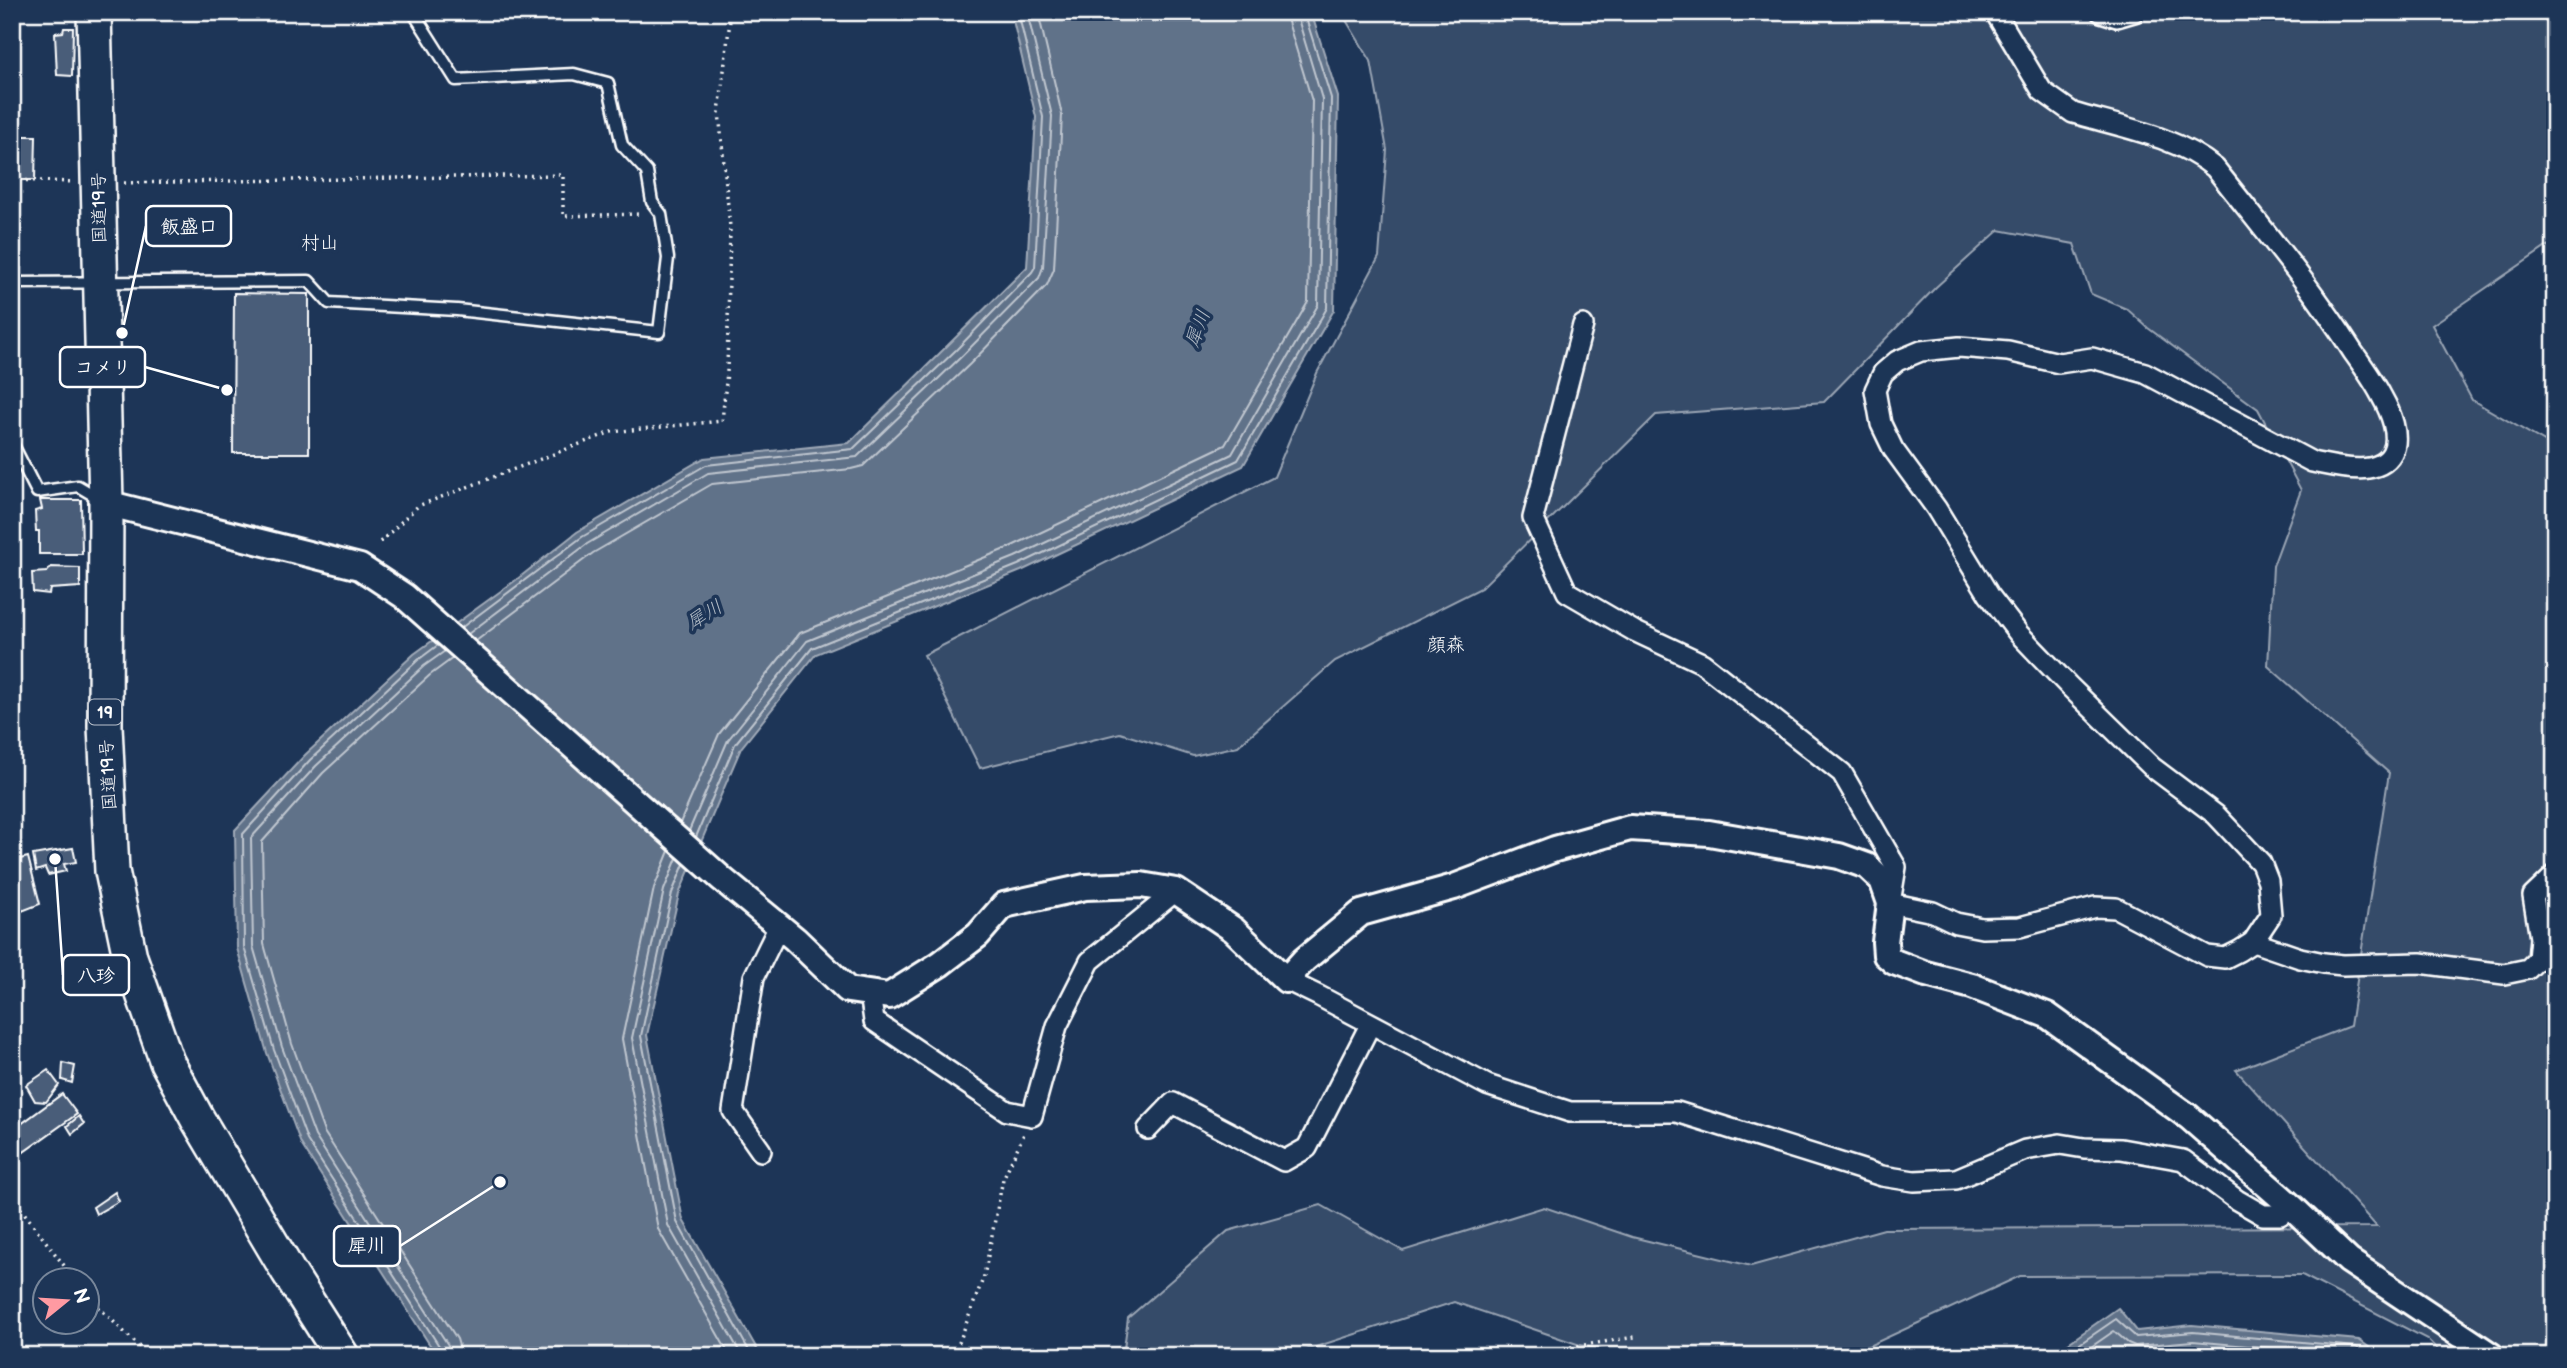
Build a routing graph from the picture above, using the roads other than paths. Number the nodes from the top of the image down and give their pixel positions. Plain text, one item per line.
1 (94, 12) edge
2 (413, 12) edge
3 (1995, 12) edge
4 (2101, 12) edge
5 (2134, 12) edge
6 (101, 282) junction
7 (12, 283) edge
8 (1583, 325) dead end
9 (12, 443) edge
10 (106, 502) junction
11 (2555, 875) edge
12 (1176, 891) junction
13 (1890, 903) junction
14 (779, 926) junction
15 (2253, 942) junction
16 (1286, 980) junction
17 (870, 993) junction
18 (1370, 1025) junction
19 (1148, 1129) dead end
20 (761, 1151) dead end
21 (2292, 1207) junction
22 (342, 1356) edge
23 (2492, 1356) edge

1 - 6 highway, 国道19号 / 19
2 - 6 lane
3 - 15 street
4 - 5 street
6 - 7 lane
6 - 10 highway, 国道19号 / 19
8 - 13 street
9 - 10 lane
10 - 14 street
10 - 22 highway, 国道19号 / 19
11 - 15 street
12 - 16 street
12 - 17 street
12 - 17 street
13 - 15 street
13 - 16 street
13 - 21 street
14 - 17 street
14 - 20 street
16 - 18 street
18 - 19 street
18 - 21 street
21 - 23 street

